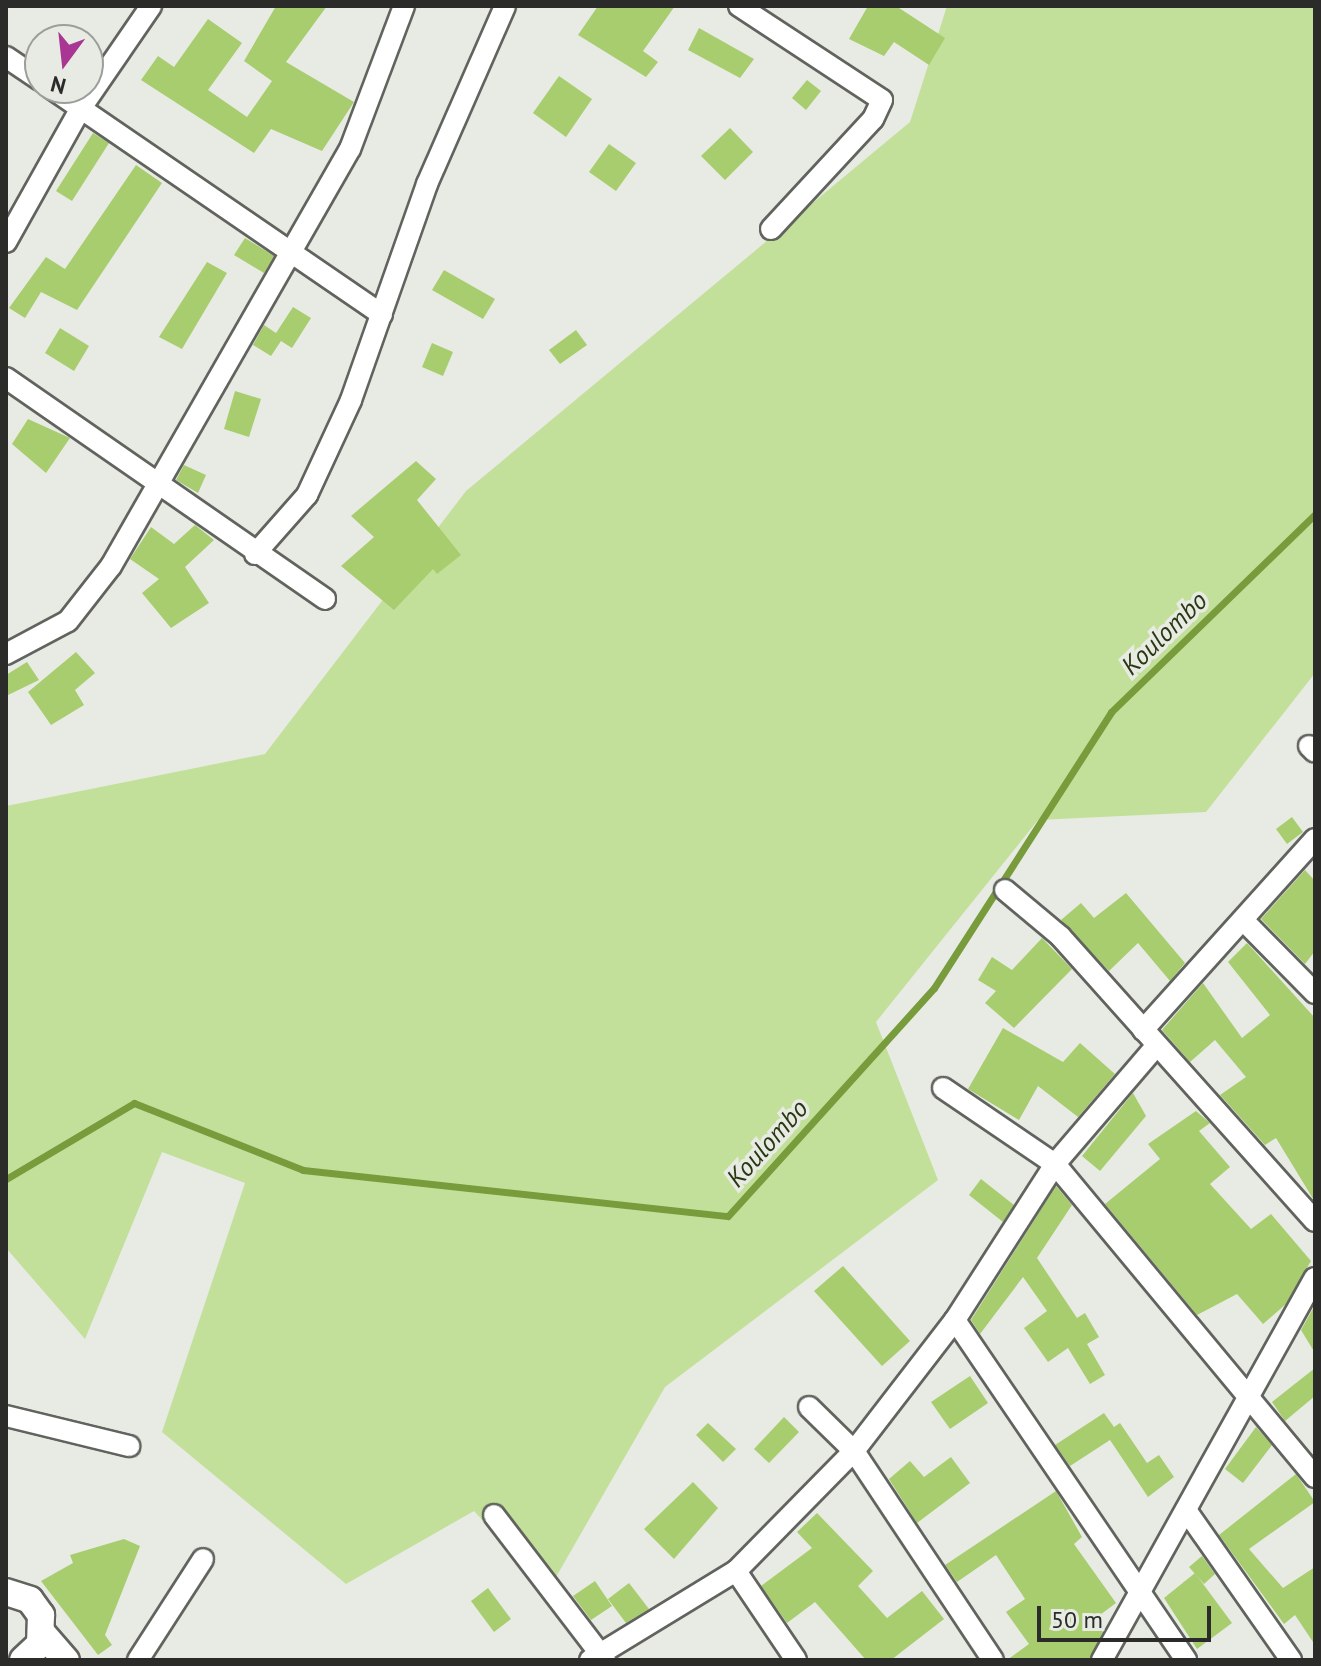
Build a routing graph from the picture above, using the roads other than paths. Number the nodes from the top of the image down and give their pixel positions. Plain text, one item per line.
1 (151, 6) edge
2 (404, 6) edge
3 (505, 6) edge
4 (739, 6) edge
5 (6, 57) edge
6 (24, 69) edge
7 (75, 104) edge
8 (81, 108) junction
9 (771, 229) dead end
10 (6, 242) edge
11 (292, 250) junction
12 (382, 315) junction
13 (6, 378) edge
14 (158, 487) junction
15 (255, 554) junction
16 (325, 599) dead end
17 (6, 654) edge
18 (1315, 839) edge
19 (1005, 890) dead end
20 (1245, 922) junction
21 (1315, 993) edge
22 (1150, 1038) junction
23 (943, 1088) dead end
24 (1055, 1164) junction
25 (1315, 1221) edge
26 (1315, 1278) edge
27 (955, 1320) junction
28 (1249, 1396) junction
29 (809, 1407) dead end
30 (6, 1416) edge
31 (129, 1446) dead end
32 (854, 1451) junction
33 (1315, 1477) edge
34 (1186, 1510) junction
35 (494, 1515) dead end
36 (203, 1559) dead end
37 (736, 1571) junction
38 (1140, 1587) junction
39 (6, 1592) edge
40 (43, 1634) junction
41 (598, 1658) edge
42 (27, 1659) edge
43 (66, 1660) edge
44 (138, 1660) edge
45 (796, 1660) edge
46 (993, 1660) edge
47 (1102, 1660) edge
48 (1186, 1660) edge
49 (1291, 1660) edge

1 - 8 street
2 - 11 street
3 - 12 street
4 - 9 street
5 - 6 street
7 - 8 street
8 - 10 street
8 - 11 street
11 - 12 street
11 - 14 street
12 - 15 street
13 - 14 street
14 - 15 street
14 - 17 street
15 - 16 street
18 - 20 street
19 - 22 street
20 - 21 street
20 - 22 street
22 - 24 street
22 - 25 street
23 - 24 street
24 - 27 street
24 - 28 street
26 - 28 street
27 - 32 street
27 - 38 street
28 - 33 street
28 - 34 street
29 - 32 street
30 - 31 street
32 - 37 street
32 - 46 street
34 - 38 street
34 - 49 street
35 - 41 street
36 - 44 street
37 - 41 street
37 - 45 street
38 - 47 street
38 - 48 street
39 - 40 street
40 - 42 street
40 - 43 street

